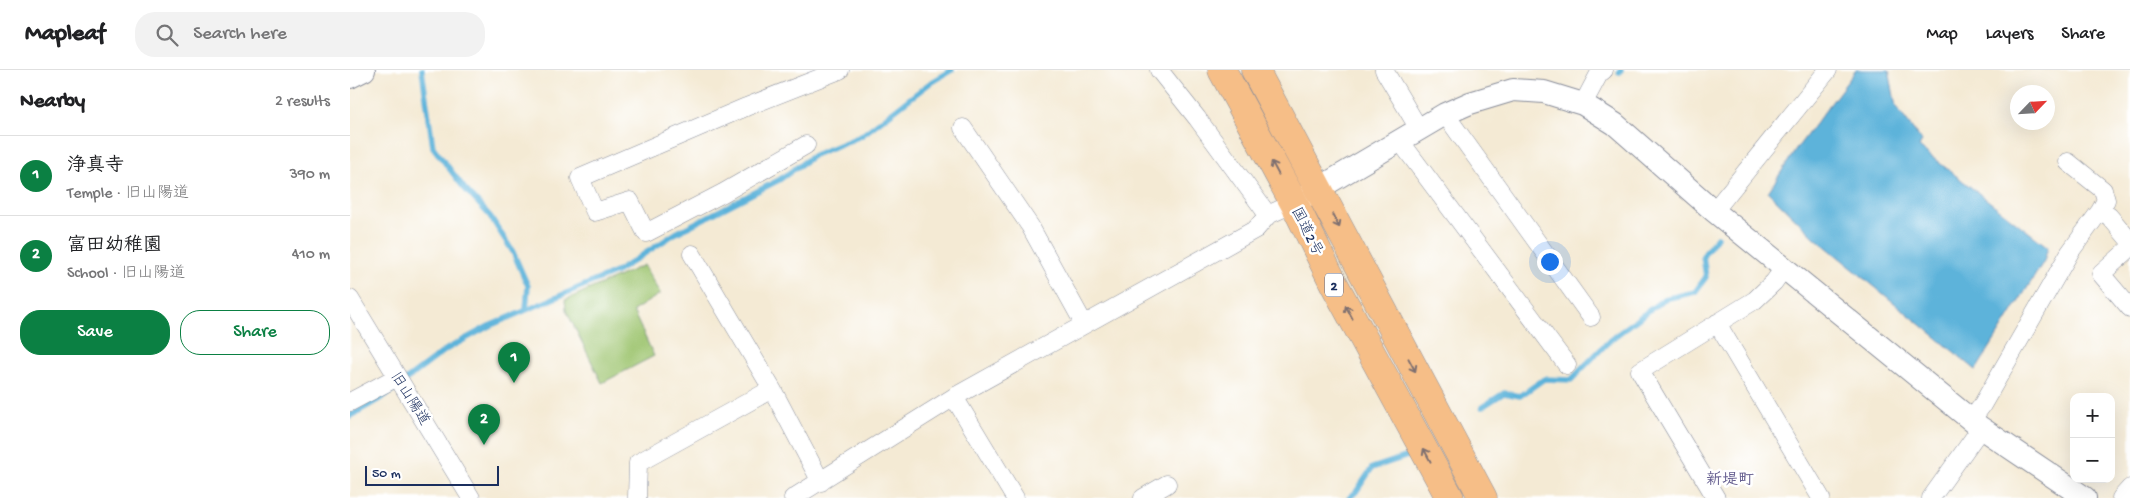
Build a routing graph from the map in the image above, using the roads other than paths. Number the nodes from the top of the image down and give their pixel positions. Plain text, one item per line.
1 (364, 70) edge
2 (840, 70) edge
3 (1159, 70) edge
4 (1222, 70) edge
5 (1255, 70) edge
6 (1384, 70) edge
7 (1828, 70) edge
8 (1599, 71) edge
9 (350, 77) edge
10 (1583, 104) junction
11 (1445, 114) junction
12 (963, 128) dead end
13 (1410, 135) junction
14 (806, 145) dead end
15 (2068, 162) dead end
16 (1318, 187) junction
17 (1294, 203) junction
18 (1714, 211) junction
19 (2100, 211) junction
20 (1268, 215) junction
21 (2130, 241) edge
22 (2130, 248) edge
23 (692, 254) dead end
24 (1784, 268) junction
25 (350, 300) edge
26 (2130, 308) edge
27 (1592, 317) dead end
28 (1717, 323) junction
29 (1084, 324) junction
30 (1567, 365) dead end
31 (397, 377) junction
32 (772, 389) junction
33 (954, 397) junction
34 (350, 402) edge
35 (1976, 424) junction
36 (821, 482) junction
37 (1167, 484) dead end
38 (2130, 488) edge
39 (796, 497) edge
40 (471, 498) edge
41 (637, 498) edge
42 (1015, 498) edge
43 (1143, 498) edge
44 (1450, 498) edge
45 (1483, 498) edge
46 (1716, 498) edge
47 (1821, 498) edge
48 (1931, 498) edge
49 (2085, 498) edge
50 (2121, 498) edge

1 - 9 street
2 - 14 street
3 - 20 street
17 -> 4 highway, 国道2号 / 2
5 - 16 highway, 国道2号 / 2
6 - 13 street
7 - 18 street
8 - 10 street
10 - 11 street
10 - 18 street
11 - 13 street
11 - 27 street
12 - 29 street
13 - 16 street
13 - 30 street
15 - 19 street
16 - 17 street
16 -> 45 highway, 国道2号 / 2
17 - 20 street
44 -> 17 highway, 国道2号 / 2
18 - 24 street
19 - 21 street
19 - 35 street
20 - 29 street
22 - 26 street
23 - 32 street
24 - 28 street
24 - 35 street
25 - 31 street, 旧山陽道
28 - 46 street
28 - 47 street
29 - 33 street
31 - 34 street
31 - 40 street, 旧山陽道
32 - 36 street
32 - 41 street
33 - 36 street
33 - 42 street
35 - 48 street
35 - 49 street
36 - 39 street
37 - 43 street
38 - 50 street

